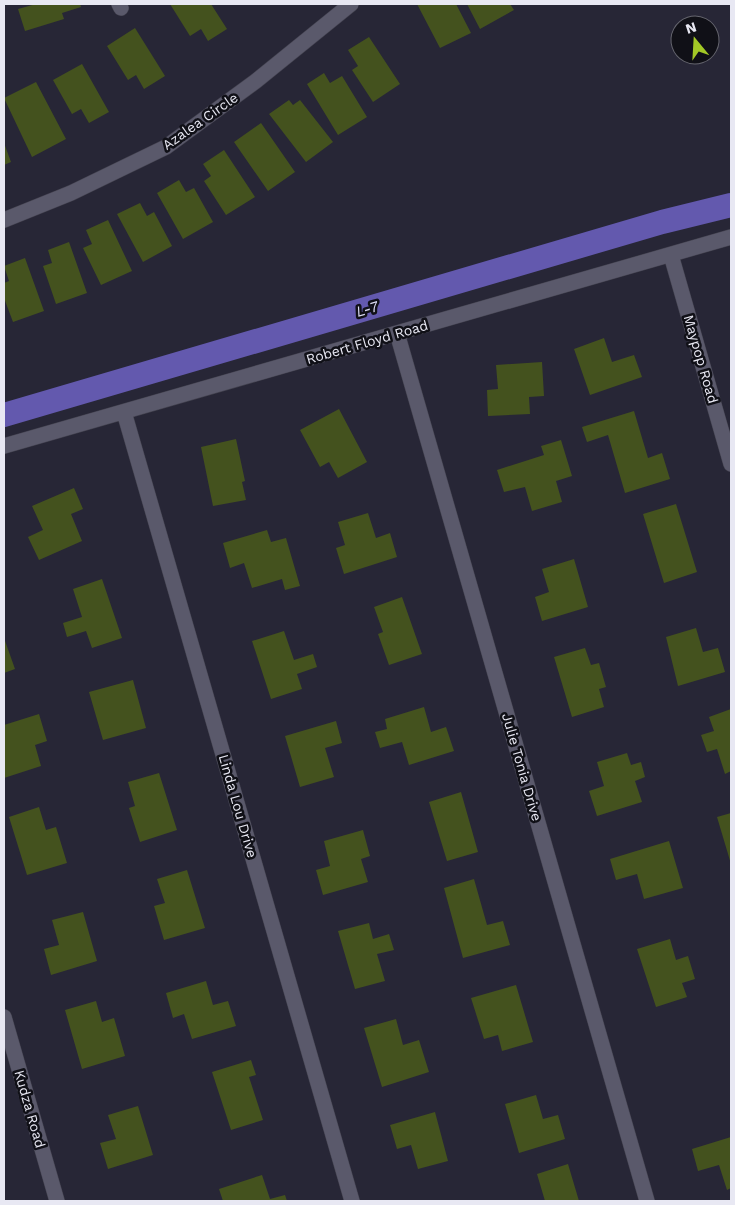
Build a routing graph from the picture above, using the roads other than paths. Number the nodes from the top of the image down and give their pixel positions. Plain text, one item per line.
1 (351, 4) edge
2 (4, 220) edge
3 (731, 237) edge
4 (671, 255) junction
5 (397, 333) junction
6 (124, 412) junction
7 (4, 446) edge
8 (731, 464) edge
9 (4, 1017) edge
10 (57, 1201) edge
11 (352, 1201) edge
12 (647, 1201) edge

1 - 2 street, Azalea Circle
3 - 4 street, Robert Floyd Road
4 - 5 street, Robert Floyd Road
4 - 8 street, Maypop Road
5 - 6 street, Robert Floyd Road
5 - 12 street, Julie Tonia Drive
6 - 7 street, Robert Floyd Road
6 - 11 street, Linda Lou Drive
9 - 10 street, Kudza Road

